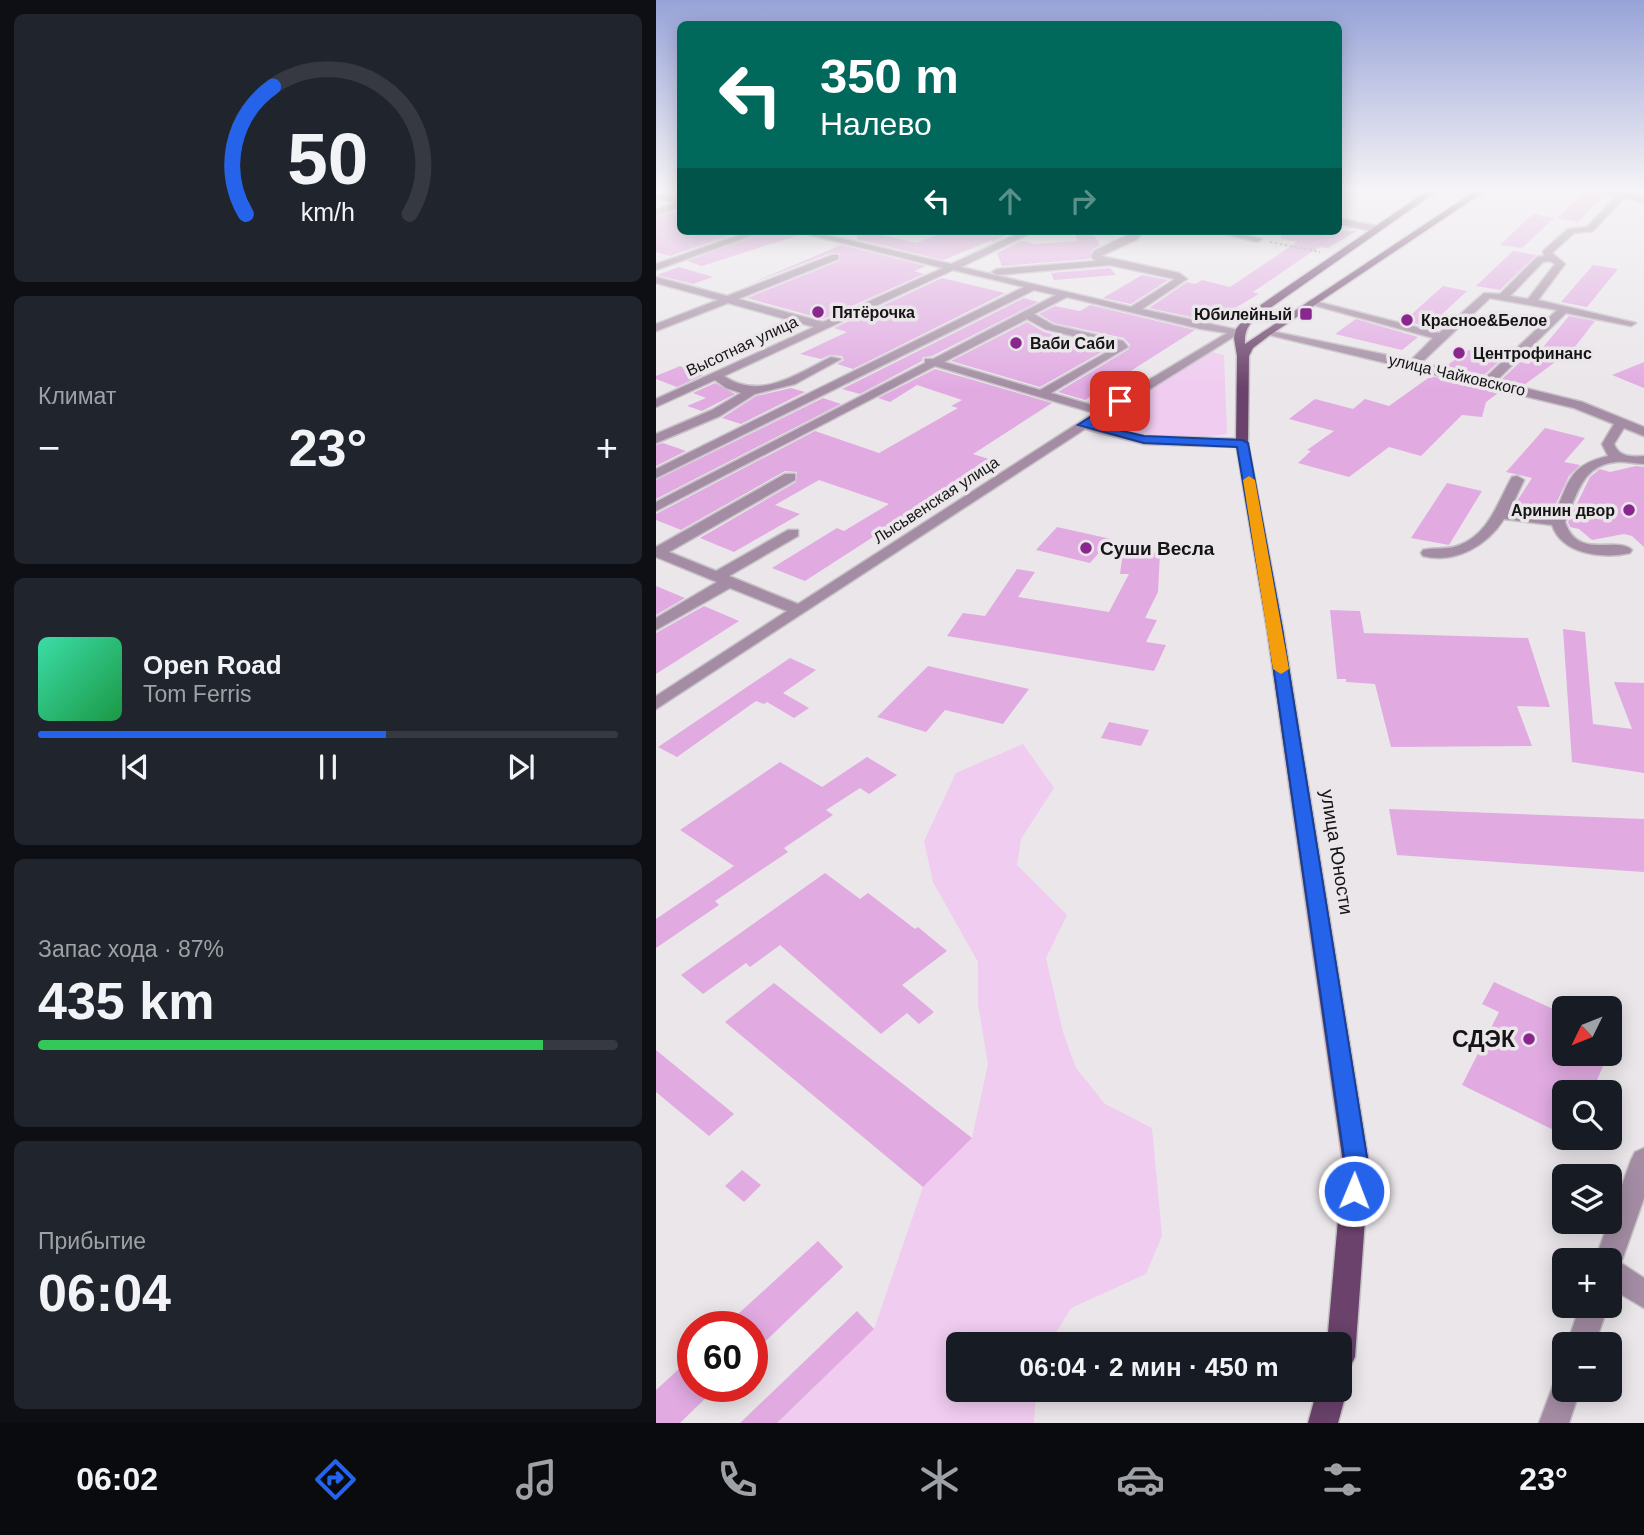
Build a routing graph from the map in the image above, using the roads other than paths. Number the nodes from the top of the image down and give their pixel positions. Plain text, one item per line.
1 (689, 255) edge
2 (906, 255) edge
3 (981, 255) edge
4 (1096, 255) edge
5 (1339, 255) edge
6 (1383, 255) edge
7 (1549, 255) edge
8 (835, 257) dead end
9 (1552, 258) junction
10 (1111, 263) junction
11 (656, 267) edge
12 (958, 267) junction
13 (983, 273) junction
14 (656, 279) edge
15 (1034, 286) junction
16 (1066, 293) junction
17 (1503, 297) junction
18 (729, 299) junction
19 (1531, 302) junction
20 (1310, 303) junction
21 (1564, 309) junction
22 (1133, 310) junction
23 (1026, 314) junction
24 (1631, 323) dead end
25 (824, 326) junction
26 (656, 328) edge
27 (1238, 331) junction
28 (1266, 333) junction
29 (1441, 337) junction
30 (899, 352) junction
31 (1199, 352) junction
32 (1243, 356) junction
33 (834, 359) dead end
34 (934, 362) junction
35 (1413, 365) junction
36 (716, 376) junction
37 (1488, 382) junction
38 (656, 388) edge
39 (752, 391) junction
40 (676, 394) junction
41 (1042, 394) junction
42 (656, 403) edge
43 (1103, 412) junction
44 (1622, 422) junction
45 (1083, 425) junction
46 (1644, 432) edge
47 (656, 439) edge
48 (1242, 443) junction
49 (1617, 458) junction
50 (1644, 460) edge
51 (656, 474) edge
52 (790, 477) dead end
53 (1517, 480) dead end
54 (656, 507) edge
55 (1503, 515) junction
56 (1558, 522) junction
57 (793, 533) dead end
58 (1625, 550) dead end
59 (657, 552) edge
60 (1428, 553) dead end
61 (723, 579) junction
62 (798, 610) junction
63 (656, 625) edge
64 (656, 704) edge
65 (1644, 1160) edge
66 (1613, 1248) edge
67 (1622, 1280) edge
68 (1644, 1294) edge
69 (1342, 1332) edge
70 (1329, 1402) edge
71 (1561, 1402) edge
72 (1323, 1423) edge
73 (1554, 1423) edge

1 - 11 street
2 - 12 street
3 - 12 street, Высотная улица
4 - 10 street
5 - 27 main road, Лысьвенская улица
6 - 20 main road
7 - 9 street
8 - 18 street
9 - 17 street
9 - 19 street
10 - 13 street
10 - 22 street
12 - 13 street
12 - 25 street, Высотная улица
13 - 15 street
14 - 18 street
15 - 16 street
15 - 30 street
16 - 22 street
16 - 23 street
17 - 19 street
17 - 29 street
18 - 25 street
18 - 26 street
19 - 21 street
20 - 28 main road
20 - 29 street
21 - 24 street
21 - 37 street
22 - 27 street
23 - 34 street
23 - 41 street
25 - 36 street, Высотная улица
27 - 28 main road
27 - 31 street, Лысьвенская улица
27 - 32 main road
28 - 32 main road
28 - 35 street, улица Чайковского
29 - 35 street
30 - 34 street
30 - 51 street
31 - 32 street
31 - 43 street, Лысьвенская улица
32 - 48 main road, улица Юности
33 - 39 street
34 - 41 street
34 - 54 street
35 - 37 street, улица Чайковского
36 - 39 street
36 - 40 street, Высотная улица
37 - 44 street, улица Чайковского
38 - 40 street
39 - 47 street
40 - 42 street, Высотная улица
41 - 43 street
43 - 45 street, Лысьвенская улица
44 - 46 street, улица Чайковского
44 - 49 street
45 - 48 street
45 - 62 street, Лысьвенская улица
48 - 69 main road, улица Юности
49 - 50 street
49 - 56 street
52 - 59 street
53 - 55 street
55 - 56 street
55 - 60 street
56 - 58 street
57 - 61 street
59 - 61 street
61 - 62 street
61 - 63 street
62 - 64 street, Лысьвенская улица
65 - 66 street
67 - 68 street
70 - 72 main road
71 - 73 street

